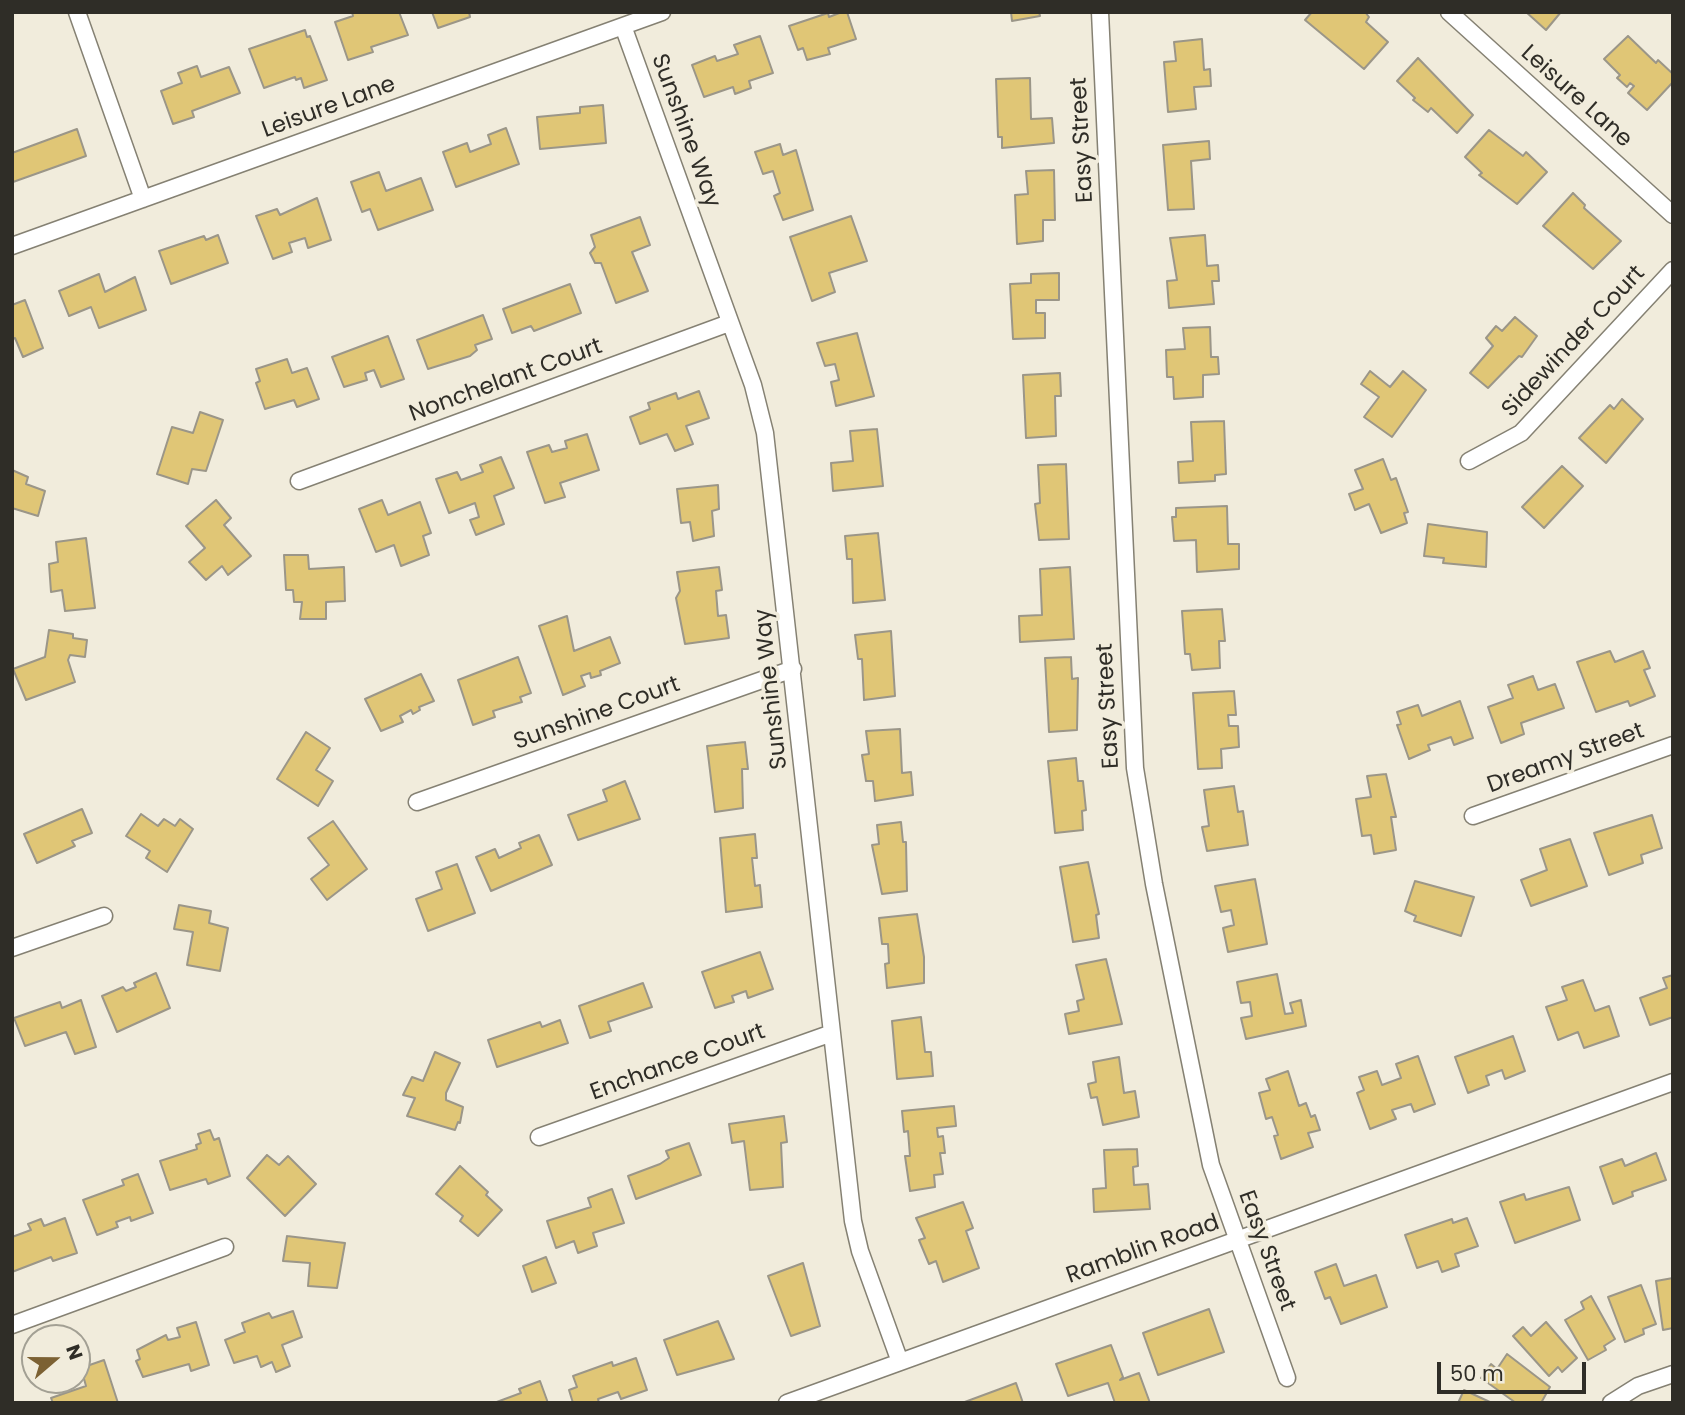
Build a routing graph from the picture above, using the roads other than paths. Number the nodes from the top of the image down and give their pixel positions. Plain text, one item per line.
1 (77, 12) edge
2 (662, 12) edge
3 (1100, 12) edge
4 (1449, 12) edge
5 (623, 26) junction
6 (143, 199) junction
7 (1673, 215) edge
8 (12, 246) edge
9 (1673, 270) edge
10 (729, 323) junction
11 (1469, 461) dead end
12 (299, 481) dead end
13 (793, 669) junction
14 (1673, 745) edge
15 (417, 803) dead end
16 (1474, 816) dead end
17 (104, 916) dead end
18 (12, 948) edge
19 (832, 1033) junction
20 (1673, 1082) edge
21 (540, 1137) dead end
22 (1238, 1240) junction
23 (225, 1247) dead end
24 (12, 1325) edge
25 (900, 1362) junction
26 (1673, 1374) edge
27 (1287, 1378) dead end
28 (787, 1403) edge
29 (1611, 1403) edge

1 - 6 street
2 - 5 street, Leisure Lane
3 - 22 street, Easy Street
4 - 7 street, Leisure Lane
5 - 6 street, Leisure Lane
5 - 10 street, Sunshine Way
6 - 8 street, Leisure Lane
9 - 11 street, Sidewinder Court
10 - 12 street, Nonchelant Court
10 - 13 street, Sunshine Way
13 - 15 street, Sunshine Court
13 - 19 street, Sunshine Way
14 - 16 street, Dreamy Street
17 - 18 street
19 - 21 street, Enchance Court
19 - 25 street, Sunshine Way
20 - 22 street, Ramblin Road
22 - 25 street, Ramblin Road
22 - 27 street, Easy Street
23 - 24 street
25 - 28 street, Ramblin Road
26 - 29 street

